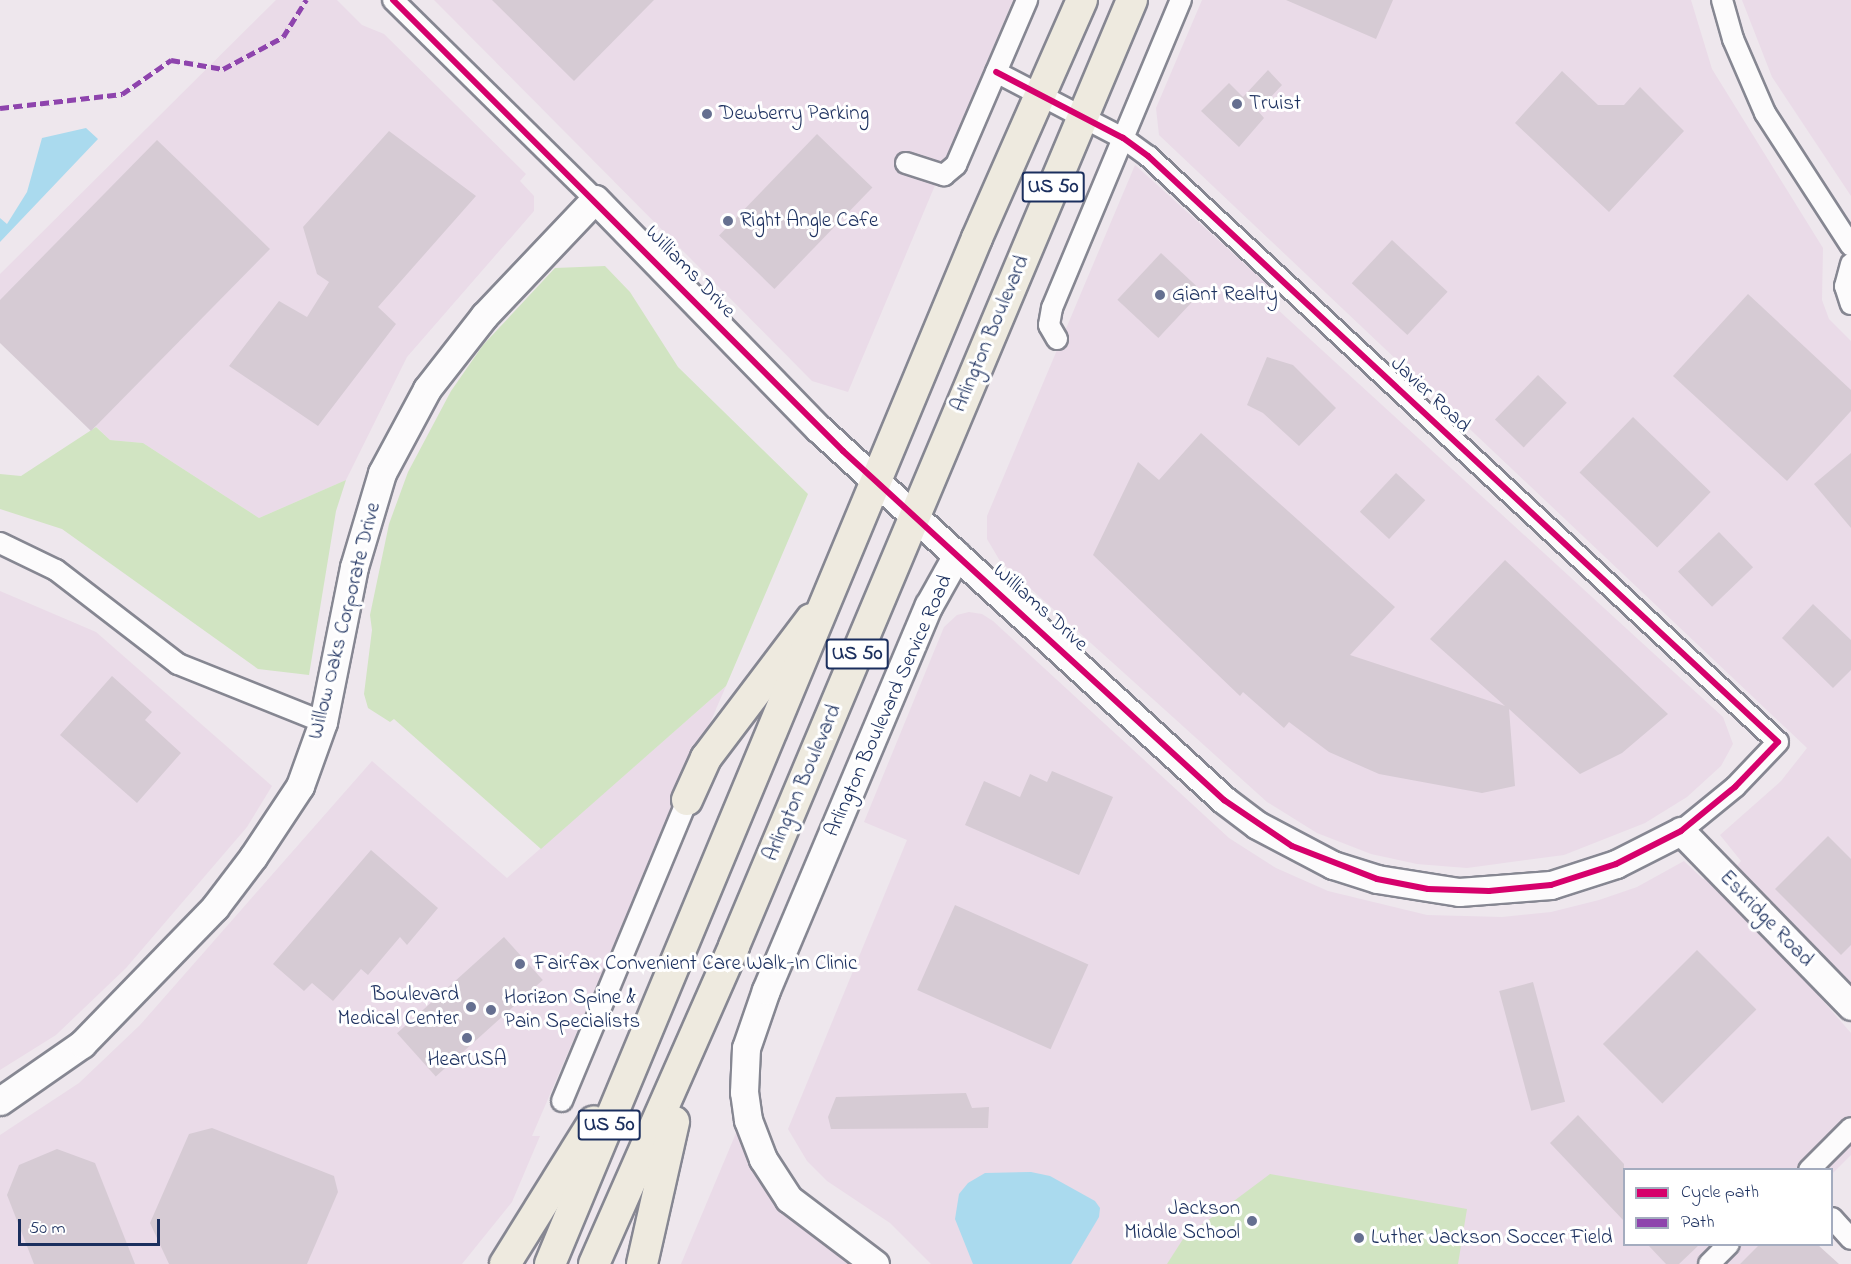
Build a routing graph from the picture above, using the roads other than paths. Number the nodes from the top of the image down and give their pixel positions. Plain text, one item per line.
1 (393, 0) edge
2 (1027, 0) edge
3 (1082, 0) edge
4 (1132, 0) edge
5 (1181, 0) edge
6 (1722, 0) edge
7 (996, 72) junction
8 (1042, 96) junction
9 (1083, 117) junction
10 (1123, 138) junction
11 (906, 163) dead end
12 (595, 199) junction
13 (1851, 246) edge
14 (1851, 264) edge
15 (1851, 304) edge
16 (1057, 339) dead end
17 (877, 483) junction
18 (914, 518) junction
19 (0, 543) edge
20 (957, 555) junction
21 (830, 596) junction
22 (323, 722) junction
23 (1778, 742) joint
24 (687, 800) joint
25 (1681, 831) junction
26 (734, 946) junction
27 (666, 985) junction
28 (1851, 1006) edge
29 (0, 1101) edge
30 (562, 1101) dead end
31 (1851, 1128) edge
32 (1811, 1168) edge
33 (1833, 1219) edge
34 (1851, 1239) edge
35 (1729, 1246) edge
36 (505, 1264) edge
37 (550, 1264) edge
38 (594, 1264) edge
39 (642, 1264) edge
40 (875, 1264) edge
41 (1709, 1264) edge

1 - 12 street, Williams Drive
2 - 7 street
3 - 8 main road, US 50
4 - 9 main road, Arlington Boulevard / US 50
5 - 10 street
6 - 13 street
7 - 8 street, Javier Road
7 - 11 street
8 - 9 street, Javier Road
8 - 17 main road, US 50
9 - 10 street, Javier Road
9 - 18 main road, Arlington Boulevard / US 50
10 - 16 street
10 - 23 street, Javier Road
12 - 17 street, Williams Drive
12 - 22 street, Willow Oaks Corporate Drive
14 - 15 street
17 - 18 street, Williams Drive
17 - 21 main road, US 50
18 - 20 street, Williams Drive
18 - 26 main road, Arlington Boulevard / US 50
19 - 22 street
20 - 25 street, Williams Drive
20 - 40 street, Arlington Boulevard Service Road
21 - 24 main road
21 - 27 main road, US 50
22 - 29 street, Willow Oaks Corporate Drive
23 - 25 street, Williams Drive
24 - 30 street
25 - 28 street, Eskridge Road
26 - 38 main road, Arlington Boulevard / US 50
26 - 39 main road
27 - 36 main road
27 - 37 main road, US 50
31 - 32 street
33 - 34 street
35 - 41 street

